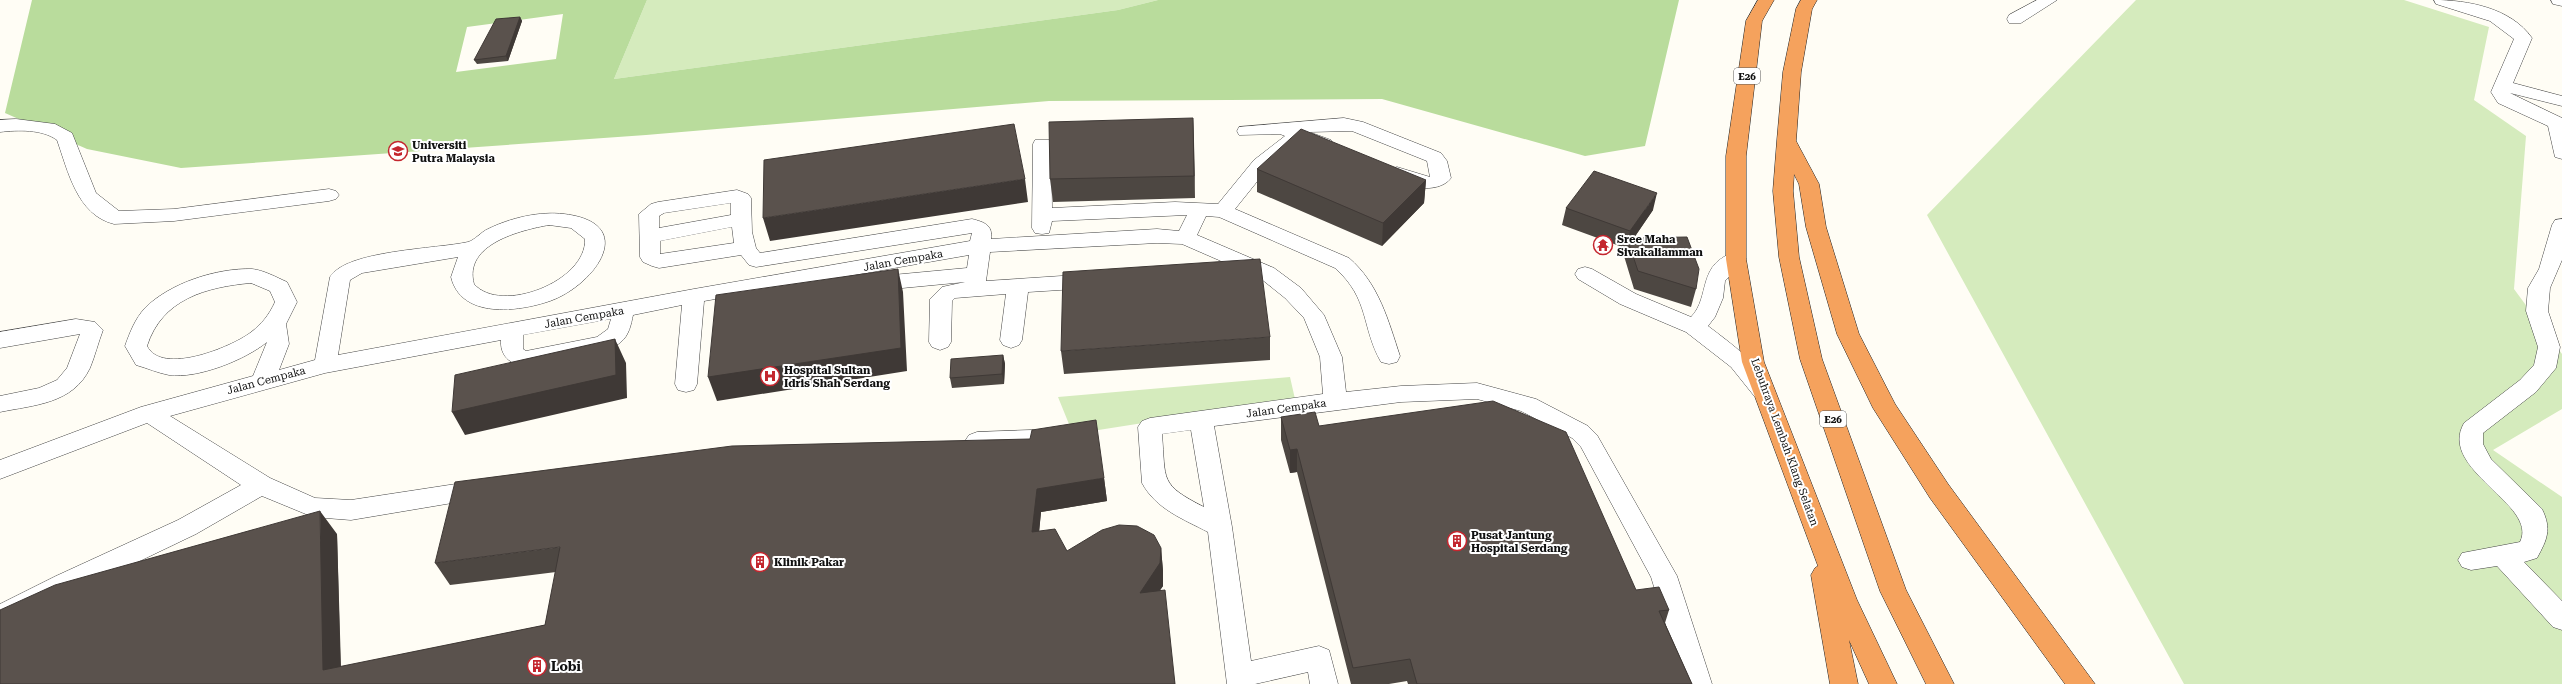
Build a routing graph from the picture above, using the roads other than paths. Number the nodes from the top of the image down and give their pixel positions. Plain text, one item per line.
1 (1766, 0) edge
2 (1808, 0) edge
3 (2049, 0) edge
4 (2442, 0) edge
5 (2559, 0) edge
6 (2562, 1) edge
7 (2015, 19) dead end
8 (2503, 86) junction
9 (2562, 101) edge
10 (0, 126) edge
11 (1306, 129) junction
12 (1246, 131) dead end
13 (1786, 140) junction
14 (1042, 144) dead end
15 (1342, 151) edge
16 (2562, 153) edge
17 (1378, 165) edge
18 (329, 194) dead end
19 (1200, 209) junction
20 (1223, 211) junction
21 (1042, 214) junction
22 (742, 220) junction
23 (2562, 225) edge
24 (649, 236) junction
25 (1185, 238) junction
26 (1042, 241) junction
27 (982, 246) junction
28 (474, 248) junction
29 (746, 248) junction
30 (823, 249) junction
31 (1234, 258) junction
32 (1736, 259) junction
33 (1213, 273) edge
34 (820, 274) junction
35 (1585, 274) dead end
36 (1109, 280) edge
37 (976, 282) junction
38 (1018, 286) junction
39 (693, 304) junction
40 (623, 310) junction
41 (275, 324) junction
42 (1694, 327) junction
43 (513, 330) junction
44 (0, 340) edge
45 (1011, 340) dead end
46 (940, 342) dead end
47 (1389, 356) dead end
48 (325, 365) junction
49 (263, 380) junction
50 (686, 384) dead end
51 (1767, 396) junction
52 (1335, 401) junction
53 (0, 404) edge
54 (149, 413) junction
55 (1201, 419) junction
56 (1033, 439) edge
57 (954, 442) edge
58 (0, 470) edge
59 (261, 484) junction
60 (507, 485) edge
61 (1815, 523) junction
62 (1220, 527) junction
63 (2502, 555) junction
64 (2471, 560) dead end
65 (0, 617) edge
66 (2562, 619) edge
67 (1240, 679) edge
68 (1324, 684) edge
69 (1698, 684) edge
70 (1844, 684) edge
71 (1883, 684) edge
72 (1940, 684) edge
73 (2081, 684) edge

1 - 32 highway, Lebuhraya Lembah Klang Selatan / E26
2 - 13 highway, E26
3 - 7 street
4 - 8 street
5 - 6 street
8 - 9 street
8 - 16 street
10 - 18 street
11 - 12 street
11 - 15 street
11 - 17 street
11 - 20 street
13 - 72 highway, E26
13 - 73 highway
14 - 21 street
19 - 20 street
19 - 21 street
19 - 25 street
20 - 47 street
21 - 26 street
22 - 24 street
22 - 24 street
22 - 29 street
23 - 63 street
24 - 29 street
25 - 26 street, Jalan Cempaka
25 - 31 street, Jalan Cempaka
26 - 27 street, Jalan Cempaka
27 - 30 street
27 - 34 street, Jalan Cempaka
27 - 37 street
28 - 28 street
28 - 48 street
29 - 30 street
30 - 34 street
31 - 33 street
31 - 52 street, Jalan Cempaka
32 - 42 street
32 - 51 highway, Lebuhraya Lembah Klang Selatan / E26
34 - 39 street, Jalan Cempaka
35 - 42 street
36 - 38 street
37 - 38 street
37 - 39 street
37 - 46 street
38 - 45 street
39 - 40 street, Jalan Cempaka
39 - 50 street
40 - 43 street, Jalan Cempaka
40 - 43 street
41 - 41 street
41 - 49 street
42 - 51 street
43 - 48 street, Jalan Cempaka
44 - 53 street
48 - 49 street, Jalan Cempaka
49 - 54 street, Jalan Cempaka
51 - 61 highway, Lebuhraya Lembah Klang Selatan / E26
52 - 55 street, Jalan Cempaka
52 - 69 street
54 - 58 street, Jalan Cempaka
54 - 59 street
55 - 62 street
55 - 62 street, Jalan Cempaka
56 - 57 street
59 - 60 street
59 - 65 street
61 - 70 highway
61 - 71 highway, Lebuhraya Lembah Klang Selatan / E26
62 - 67 street
63 - 64 street
63 - 66 street
67 - 68 street

